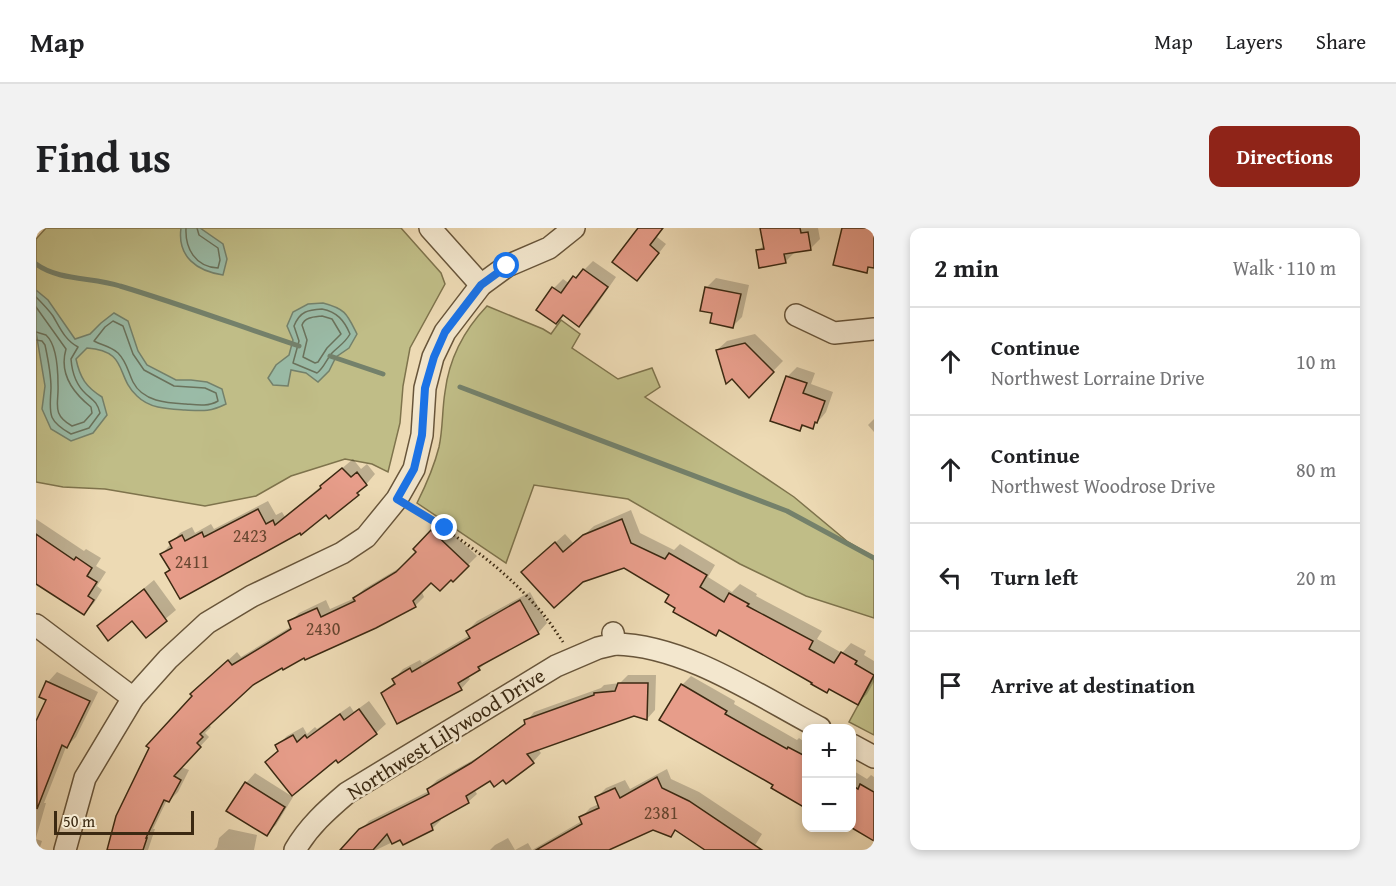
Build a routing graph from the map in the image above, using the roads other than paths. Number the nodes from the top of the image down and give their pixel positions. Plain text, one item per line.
1 (430, 228) edge
2 (574, 228) edge
3 (481, 285) junction
4 (796, 315) dead end
5 (874, 329) edge
6 (36, 625) edge
7 (133, 698) junction
8 (811, 724) edge
9 (856, 747) edge
10 (874, 757) edge
11 (65, 850) edge
12 (295, 850) edge

1 - 3 street
2 - 3 street
3 - 7 street
4 - 5 street
6 - 7 street
7 - 11 street
8 - 12 street, Northwest Lilywood Drive
9 - 10 street

